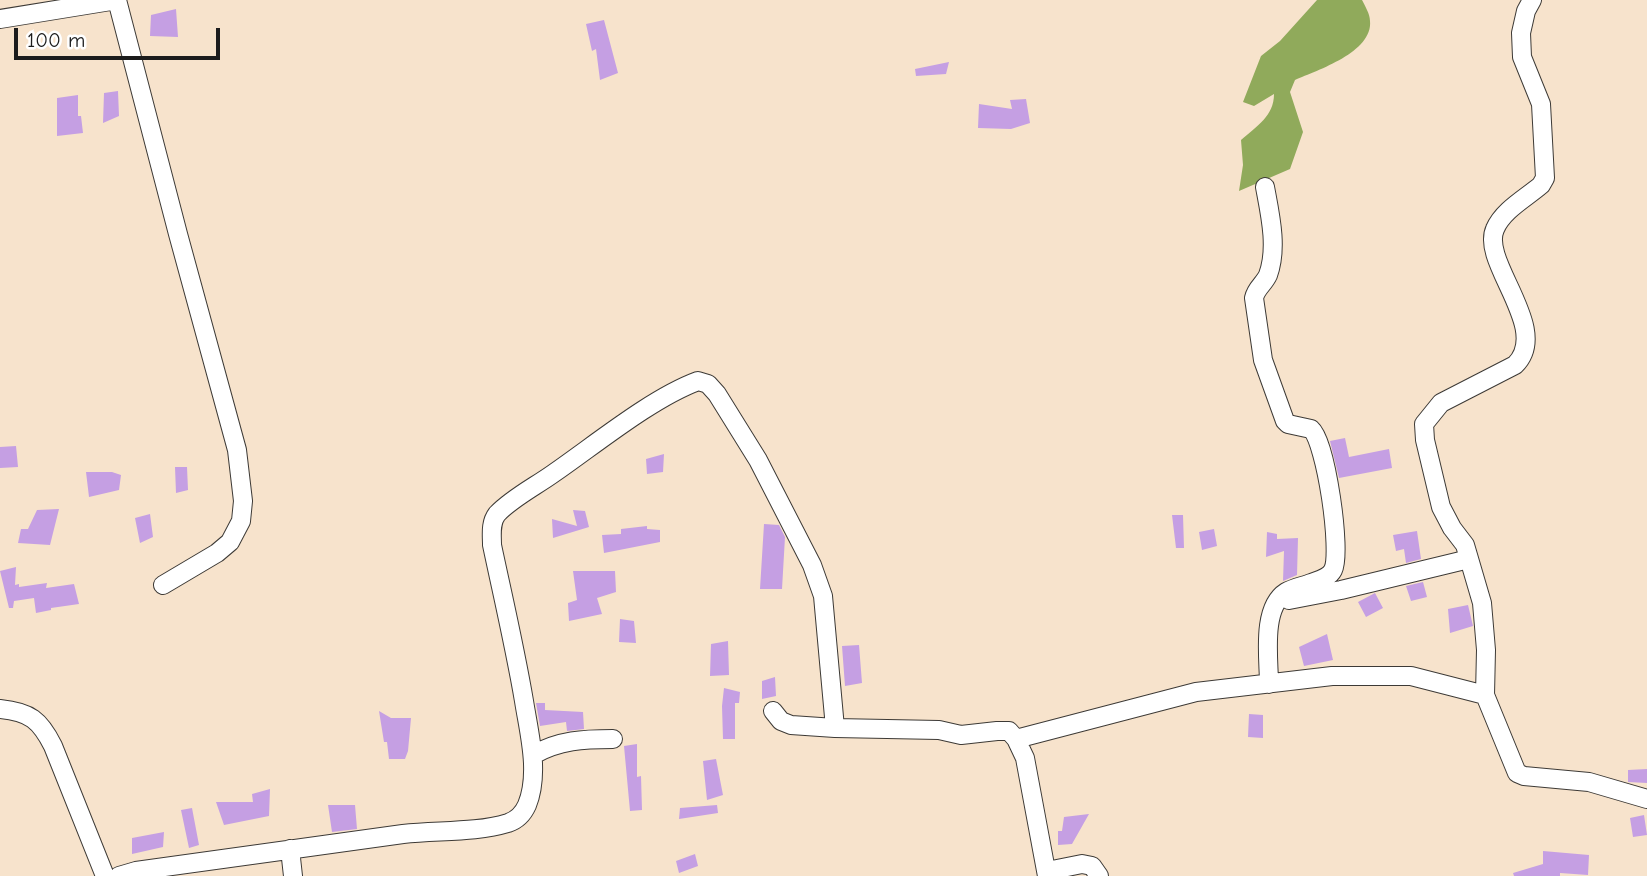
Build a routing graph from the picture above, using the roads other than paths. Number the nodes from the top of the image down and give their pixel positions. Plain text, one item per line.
1 (117, 0) edge
2 (1532, 0) edge
3 (0, 19) edge
4 (1265, 187) dead end
5 (1469, 559) junction
6 (163, 586) dead end
7 (1275, 603) junction
8 (1269, 684) junction
9 (1485, 695) junction
10 (0, 709) edge
11 (773, 711) dead end
12 (835, 729) junction
13 (613, 739) dead end
14 (1016, 739) junction
15 (533, 755) junction
16 (1647, 799) edge
17 (290, 849) junction
18 (1047, 873) edge
19 (105, 876) edge
20 (119, 876) edge
21 (293, 876) edge
22 (1099, 876) edge

1 - 3 street
1 - 6 street
2 - 5 street
4 - 7 street
5 - 7 street
5 - 9 street
7 - 8 street
8 - 9 street
8 - 14 street
9 - 16 street
10 - 19 street
11 - 12 street
12 - 14 street
12 - 15 street
13 - 15 street
14 - 18 street
15 - 17 street
17 - 20 street
17 - 21 street
18 - 22 street

